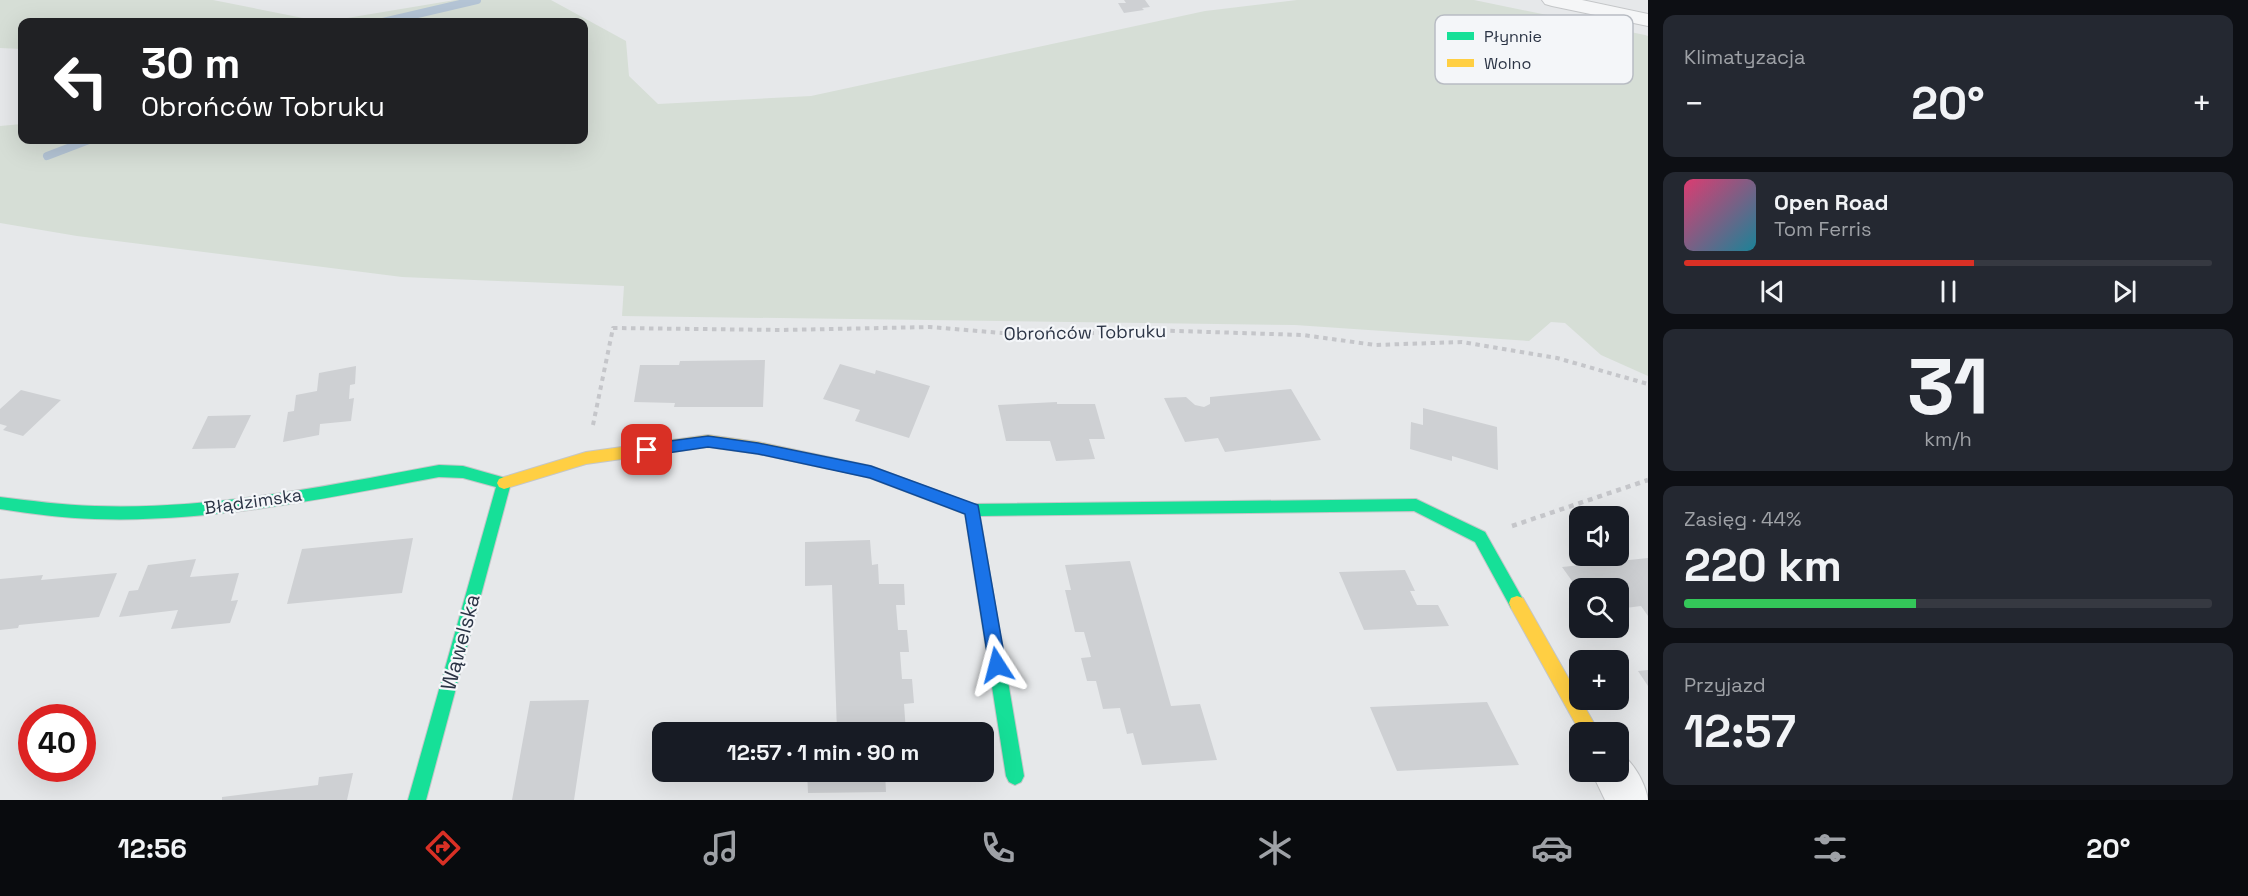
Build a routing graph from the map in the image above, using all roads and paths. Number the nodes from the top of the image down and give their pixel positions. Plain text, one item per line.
1 (1552, 0) edge
2 (1624, 15) edge
3 (1633, 17) edge
4 (1648, 20) edge
5 (1648, 384) edge
6 (586, 458) junction
7 (1648, 480) edge
8 (504, 483) junction
9 (0, 503) edge
10 (972, 510) junction
11 (1480, 537) junction
12 (1584, 722) edge
13 (1015, 776) dead end
14 (1618, 782) edge
15 (417, 800) edge
16 (1628, 800) edge

1 - 2 street
3 - 4 street
5 - 6 path, Obrońców Tobruku
6 - 8 street
6 - 10 street
7 - 11 path
8 - 9 street, Błądzimska
8 - 15 street, Wąwelska
10 - 11 street
10 - 13 street
11 - 12 street
14 - 16 street

